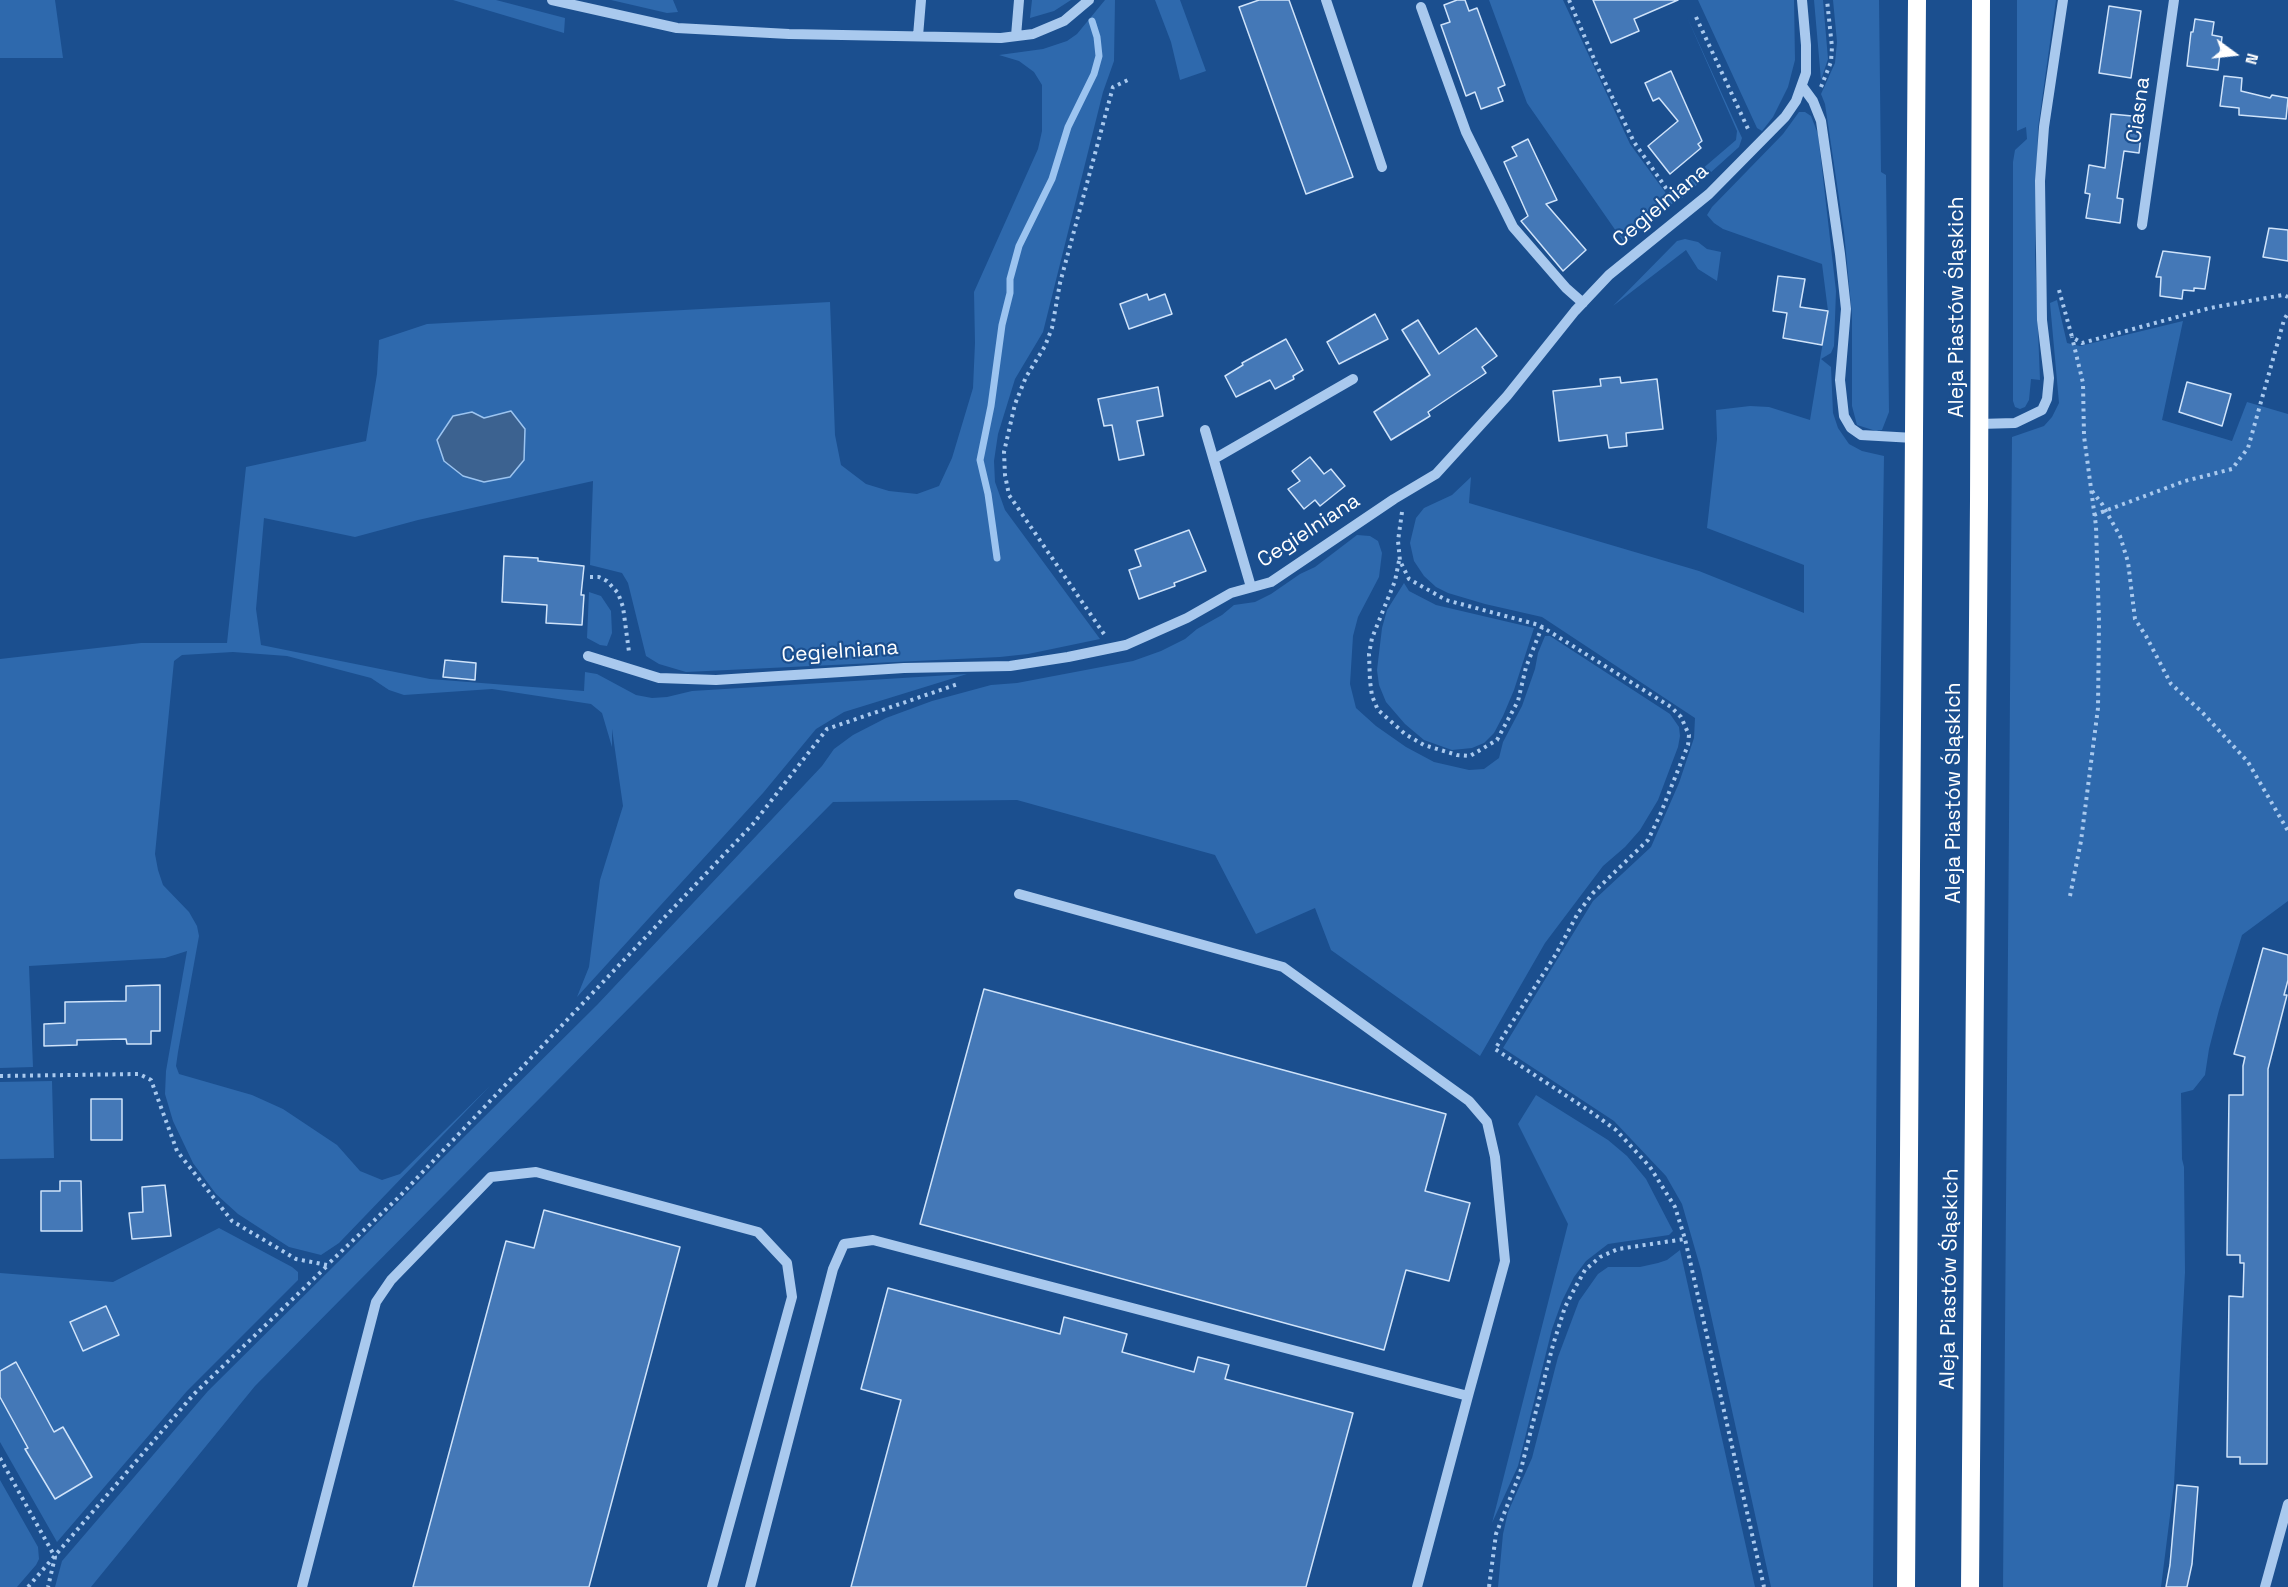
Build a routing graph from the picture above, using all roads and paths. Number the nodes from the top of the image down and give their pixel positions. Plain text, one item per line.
1 (552, 0) edge
2 (921, 0) edge
3 (1019, 0) edge
4 (1089, 0) edge
5 (1326, 0) edge
6 (1569, 0) edge
7 (1802, 0) edge
8 (1827, 0) edge
9 (1917, 0) edge
10 (1981, 0) edge
11 (2063, 0) edge
12 (2174, 0) edge
13 (1421, 7) dead end
14 (1696, 17) dead end
15 (918, 36) junction
16 (1016, 36) junction
17 (1128, 80) dead end
18 (1802, 86) junction
19 (1813, 101) junction
20 (1756, 148) junction
21 (1382, 167) dead end
22 (1684, 214) junction
23 (2142, 225) dead end
24 (2040, 255) junction
25 (2288, 297) edge
26 (1583, 303) junction
27 (2288, 312) edge
28 (2072, 337) junction
29 (1353, 379) dead end
30 (1978, 424) junction
31 (1205, 430) dead end
32 (1914, 438) junction
33 (1214, 459) junction
34 (2091, 490) junction
35 (1403, 494) junction
36 (2106, 511) junction
37 (2094, 515) junction
38 (1400, 561) junction
39 (590, 577) dead end
40 (1251, 587) junction
41 (1542, 627) junction
42 (1113, 647) junction
43 (588, 656) dead end
44 (637, 671) junction
45 (967, 681) dead end
46 (2288, 831) edge
47 (1019, 894) dead end
48 (2070, 896) dead end
49 (0, 1076) edge
50 (1684, 1239) junction
51 (327, 1265) junction
52 (1468, 1396) junction
53 (0, 1458) edge
54 (2288, 1504) edge
55 (55, 1557) junction
56 (28, 1587) edge
57 (48, 1587) edge
58 (302, 1587) edge
59 (712, 1587) edge
60 (750, 1587) edge
61 (1417, 1587) edge
62 (1489, 1587) edge
63 (1764, 1587) edge
64 (1905, 1587) edge
65 (1970, 1587) edge
66 (2265, 1587) edge

1 - 15 street
2 - 15 street
3 - 16 street
4 - 16 street
5 - 21 street
6 - 22 path
7 - 18 street, Cegielniana
8 - 19 path
9 - 32 highway, Aleja Piastów Śląskich
10 - 30 highway, Aleja Piastów Śląskich
11 - 24 street
12 - 23 street, Ciasna
13 - 26 street
14 - 20 path
15 - 16 street
17 - 42 path
18 - 19 street
18 - 20 street, Cegielniana
19 - 32 street
20 - 22 street, Cegielniana
22 - 26 street, Cegielniana
24 - 28 path
24 - 30 street
25 - 28 path
26 - 35 street, Cegielniana
27 - 36 path
28 - 34 path
29 - 33 street
30 - 65 highway, Aleja Piastów Śląskich
31 - 33 street
32 - 64 highway, Aleja Piastów Śląskich
33 - 40 street
34 - 36 path
34 - 37 path
35 - 38 path
35 - 40 street, Cegielniana
36 - 37 path
36 - 46 path
37 - 48 path
38 - 41 path
38 - 41 path
39 - 44 path
40 - 42 street, Cegielniana
41 - 50 path
42 - 44 street, Cegielniana
43 - 44 street, Cegielniana
45 - 51 path
47 - 52 street
49 - 51 path
50 - 62 path
50 - 63 path
51 - 55 path
52 - 60 street
52 - 61 street
53 - 55 path
54 - 66 street
55 - 56 path
55 - 57 path
58 - 59 street

